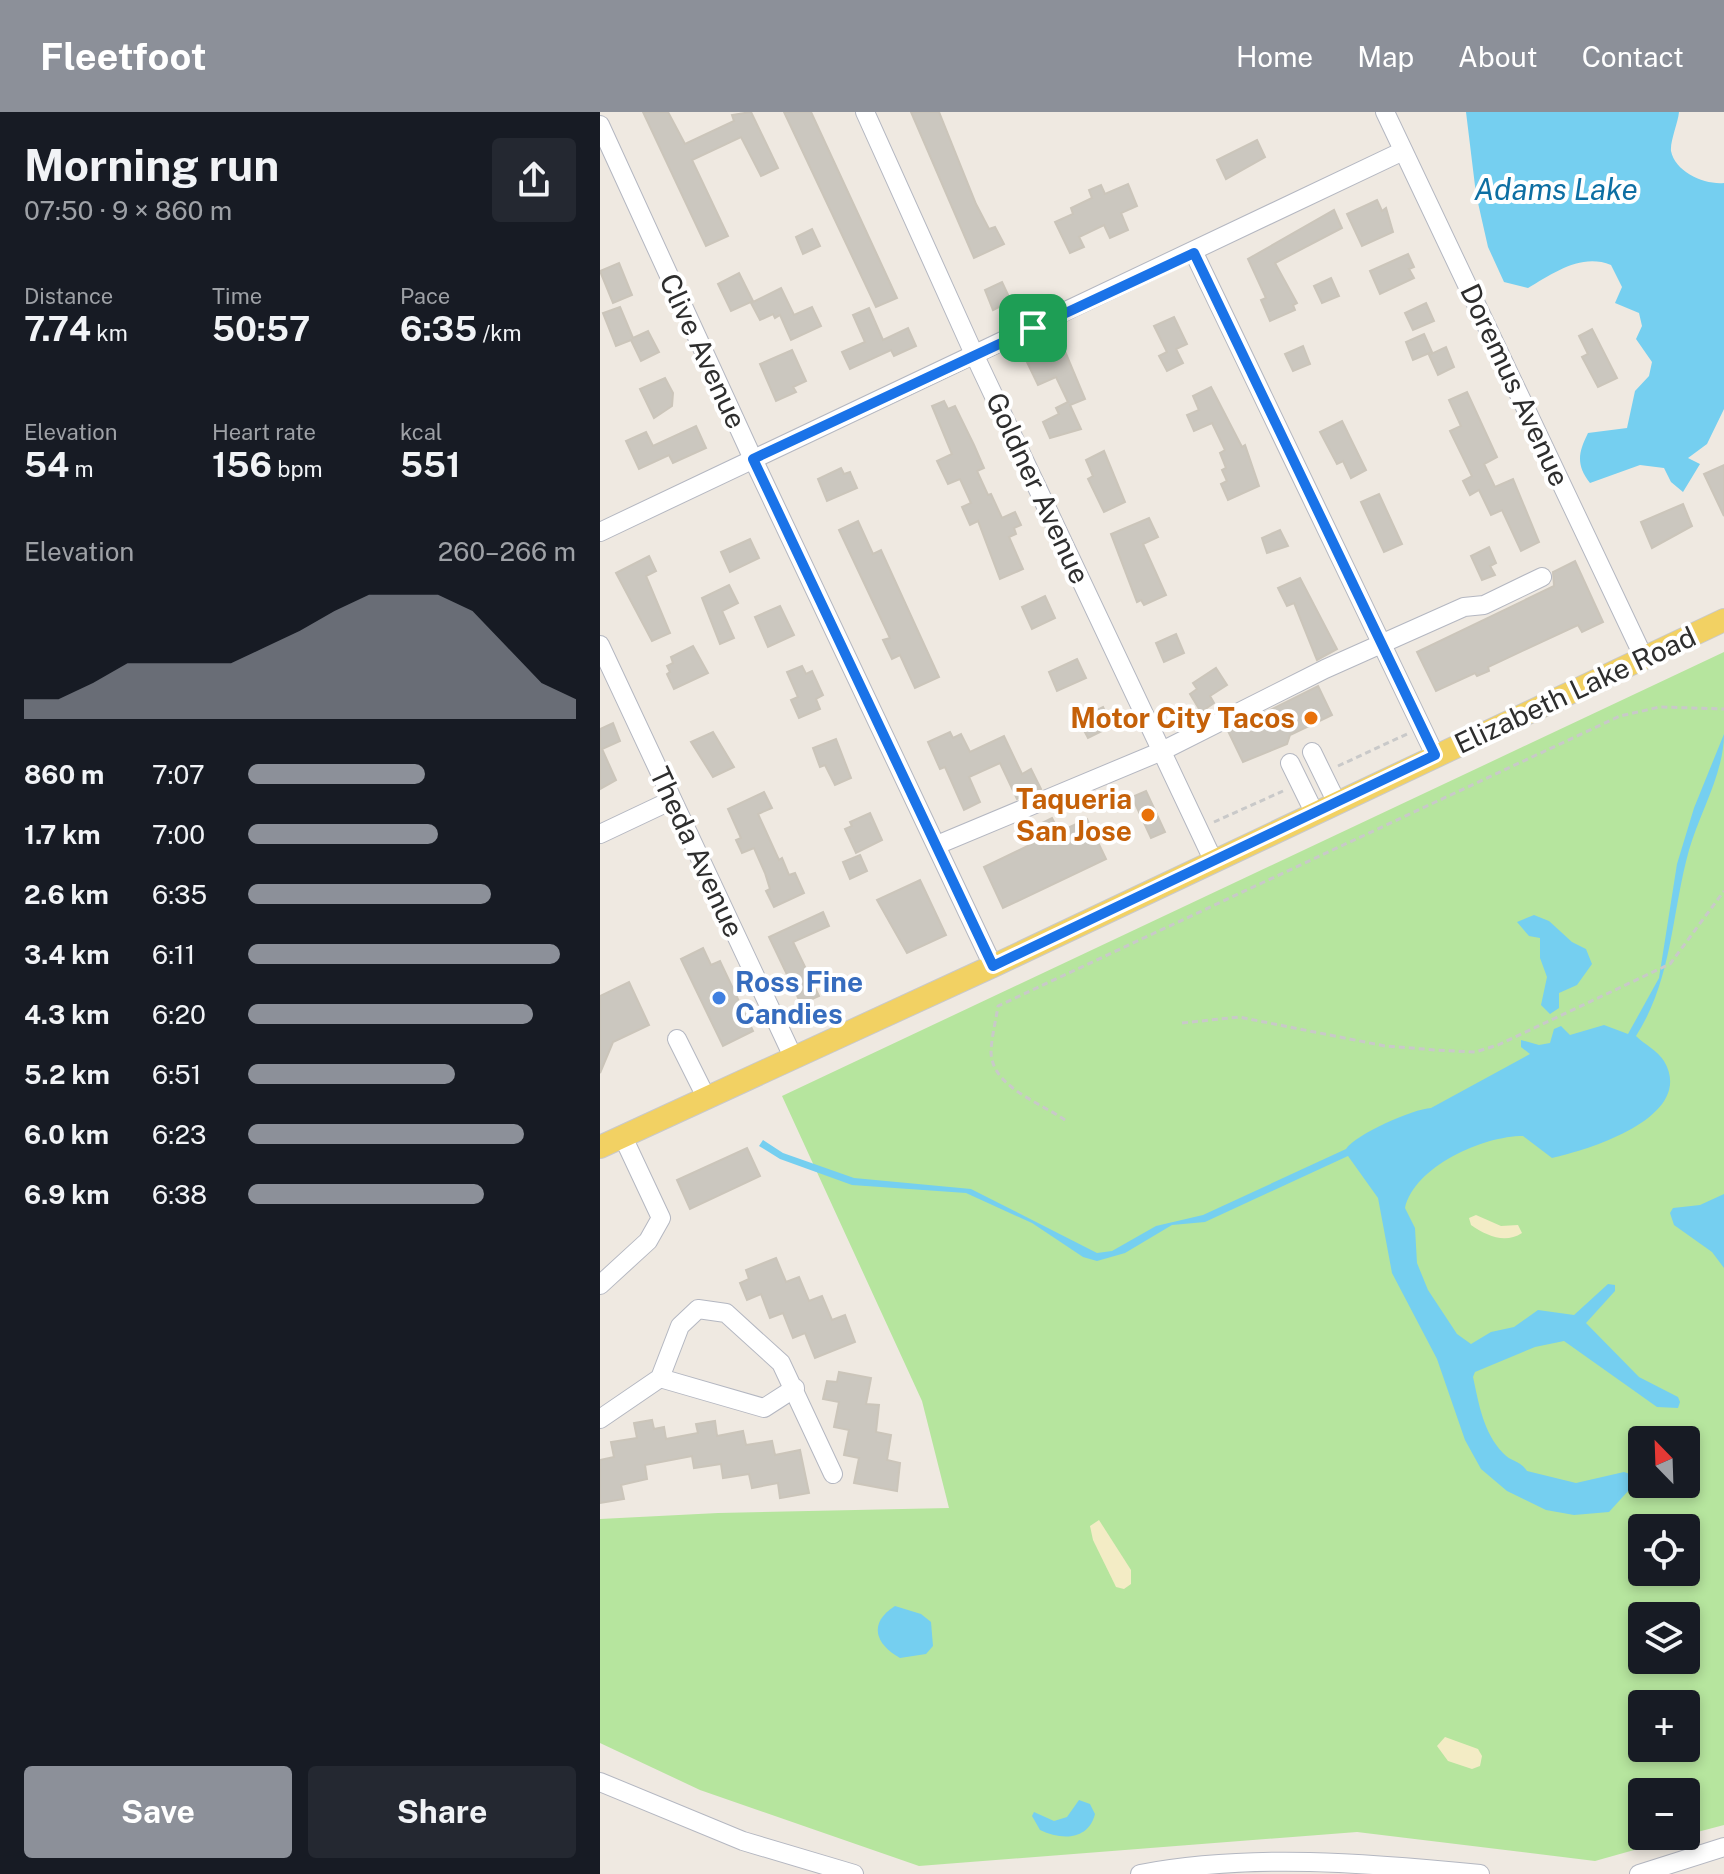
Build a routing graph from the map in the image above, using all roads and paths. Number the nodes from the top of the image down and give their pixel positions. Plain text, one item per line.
1 (865, 112) edge
2 (1385, 112) edge
3 (600, 125) edge
4 (1403, 151) junction
5 (1194, 253) junction
6 (974, 354) junction
7 (753, 459) junction
8 (600, 532) edge
9 (1542, 577) dead end
10 (1724, 620) edge
11 (1382, 644) junction
12 (600, 645) edge
13 (1644, 658) junction
14 (1724, 709) edge
15 (1162, 751) junction
16 (1312, 752) dead end
17 (1435, 755) junction
18 (1290, 763) dead end
19 (672, 800) junction
20 (1337, 803) junction
21 (1315, 814) junction
22 (600, 834) edge
23 (937, 845) junction
24 (1214, 862) junction
25 (1724, 891) edge
26 (993, 966) junction
27 (1182, 1023) dead end
28 (677, 1039) dead end
29 (794, 1059) junction
30 (707, 1099) junction
31 (1065, 1120) dead end
32 (623, 1137) junction
33 (600, 1147) edge
34 (600, 1285) edge
35 (660, 1378) junction
36 (795, 1388) junction
37 (600, 1419) edge
38 (833, 1474) dead end
39 (600, 1782) edge
40 (1724, 1847) edge
41 (854, 1874) edge
42 (1140, 1874) edge
43 (1480, 1874) edge
44 (1639, 1874) edge

1 - 6 street, Goldner Avenue
2 - 4 street, Doremus Avenue
3 - 7 street, Clive Avenue
4 - 5 street
4 - 13 street, Doremus Avenue
5 - 6 street
5 - 11 street
6 - 7 street
6 - 15 street, Goldner Avenue
7 - 8 street
7 - 23 street, Clive Avenue
9 - 11 street
10 - 13 main road, Elizabeth Lake Road
11 - 15 street
11 - 17 street
12 - 19 street, Theda Avenue
13 - 17 main road, Elizabeth Lake Road
14 - 31 path
15 - 23 street
15 - 24 street, Goldner Avenue
16 - 20 street
17 - 20 main road, Elizabeth Lake Road
18 - 21 street
19 - 22 street
19 - 29 street, Theda Avenue
20 - 21 main road, Elizabeth Lake Road
21 - 24 main road, Elizabeth Lake Road
23 - 26 street, Clive Avenue
24 - 26 main road, Elizabeth Lake Road
25 - 27 path
26 - 29 main road, Elizabeth Lake Road
28 - 30 street
29 - 30 main road, Elizabeth Lake Road
30 - 32 main road, Elizabeth Lake Road
32 - 33 main road, Elizabeth Lake Road
32 - 34 street
35 - 36 street
35 - 36 street
35 - 37 street
36 - 38 street
39 - 41 street
40 - 44 street
42 - 43 street

